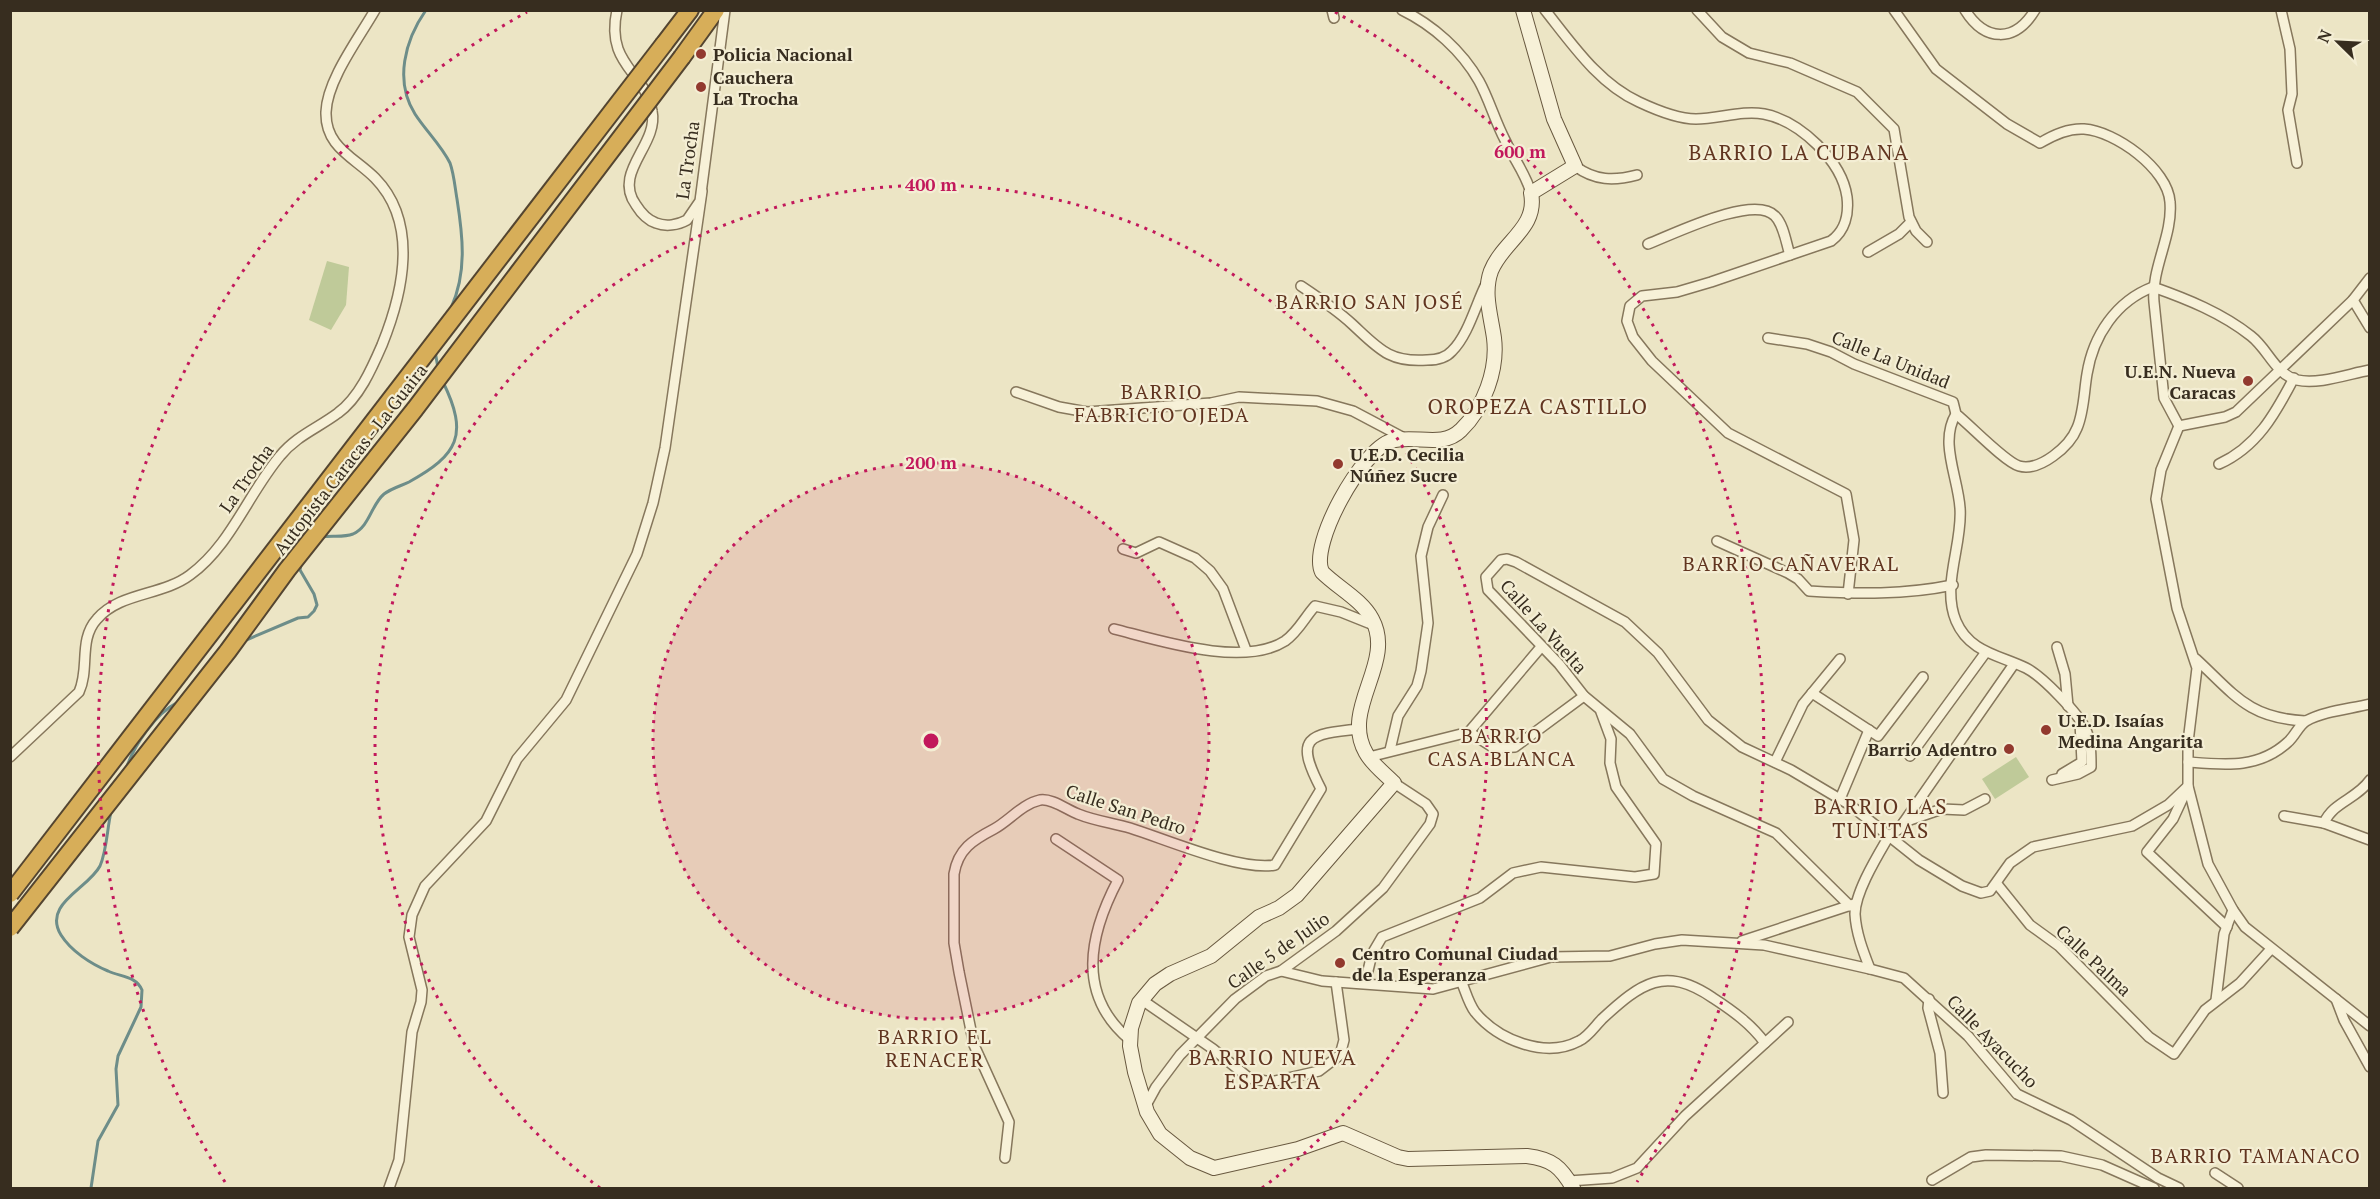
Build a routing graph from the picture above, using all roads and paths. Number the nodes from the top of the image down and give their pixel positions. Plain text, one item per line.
1 (375, 10) edge
2 (616, 10) edge
3 (690, 10) edge
4 (716, 10) edge
5 (725, 10) edge
6 (1402, 10) edge
7 (1523, 10) edge
8 (1545, 10) edge
9 (1697, 10) edge
10 (1894, 10) edge
11 (1965, 10) edge
12 (2036, 10) edge
13 (2281, 10) edge
14 (2297, 163) dead end
15 (1575, 166) junction
16 (1637, 175) dead end
17 (702, 191) junction
18 (1531, 193) junction
19 (1911, 222) junction
20 (1927, 242) dead end
21 (1648, 244) dead end
22 (1868, 252) dead end
23 (1790, 255) junction
24 (1489, 277) junction
25 (2370, 278) edge
26 (1301, 286) dead end
27 (2153, 287) junction
28 (2353, 300) junction
29 (2370, 328) edge
30 (1768, 338) dead end
31 (2281, 370) junction
32 (2370, 370) edge
33 (2294, 378) junction
34 (1017, 392) dead end
35 (1956, 414) junction
36 (2179, 426) junction
37 (1408, 440) junction
38 (2218, 464) dead end
39 (1443, 495) dead end
40 (1717, 541) dead end
41 (1123, 549) dead end
42 (1953, 585) junction
43 (1848, 594) junction
44 (1376, 626) junction
45 (1114, 629) dead end
46 (1541, 647) junction
47 (2057, 647) dead end
48 (1246, 650) junction
49 (1986, 652) junction
50 (1840, 659) dead end
51 (2196, 659) junction
52 (2014, 664) junction
53 (1923, 677) dead end
54 (1812, 693) junction
55 (1584, 696) junction
56 (2370, 704) edge
57 (1601, 711) junction
58 (2074, 713) junction
59 (2305, 721) junction
60 (1360, 729) junction
61 (1869, 730) junction
62 (1469, 732) junction
63 (1390, 750) junction
64 (1910, 756) dead end
65 (10, 757) edge
66 (1369, 757) junction
67 (1775, 762) junction
68 (2188, 762) junction
69 (2370, 780) edge
70 (1394, 783) junction
71 (2188, 786) junction
72 (1840, 799) junction
73 (1985, 799) dead end
74 (2284, 816) dead end
75 (1904, 822) junction
76 (2324, 823) junction
77 (1889, 836) junction
78 (1056, 839) dead end
79 (2370, 840) edge
80 (1997, 884) junction
81 (10, 894) edge
82 (1853, 904) junction
83 (2233, 910) junction
84 (2227, 927) junction
85 (10, 928) edge
86 (1738, 942) junction
87 (2271, 949) junction
88 (1870, 969) junction
89 (1281, 971) junction
90 (1336, 982) junction
91 (1365, 983) junction
92 (1462, 983) junction
93 (2336, 996) junction
94 (1929, 999) junction
95 (1142, 1000) junction
96 (2216, 1000) junction
97 (1788, 1022) dead end
98 (2370, 1026) edge
99 (1196, 1039) junction
100 (1130, 1040) junction
101 (1765, 1043) junction
102 (2370, 1067) edge
103 (1942, 1093) dead end
104 (1145, 1107) junction
105 (1005, 1158) dead end
106 (2215, 1173) dead end
107 (1932, 1180) dead end
108 (1571, 1185) edge
109 (389, 1188) edge
110 (2154, 1188) edge
111 (2179, 1188) edge
112 (2238, 1188) edge

1 - 65 street, La Trocha
2 - 17 street, La Trocha
3 - 81 highway, Autopista Caracas - La Guaira, bridge
4 - 85 highway, Autopista Caracas - La Guaira, bridge
5 - 17 street, La Trocha
6 - 18 street
7 - 15 street
8 - 23 street
9 - 19 street
10 - 27 street
11 - 12 street
13 - 14 street
15 - 16 street
15 - 18 street
17 - 109 street
18 - 24 street
19 - 20 street
19 - 22 street
21 - 23 street
23 - 43 street
24 - 26 street
24 - 37 street
25 - 28 street
27 - 31 street
27 - 35 street, Calle La Unidad
27 - 36 street
28 - 29 street
28 - 31 street
30 - 35 street, Calle La Unidad
31 - 33 street
31 - 36 street
32 - 33 street
33 - 38 street
34 - 37 street
35 - 42 street
36 - 51 street
37 - 44 street
39 - 63 street
40 - 43 street
41 - 48 street
42 - 43 street
42 - 49 street
44 - 48 street
44 - 60 street
45 - 48 street
46 - 55 street, Calle La Vuelta
46 - 62 street
46 - 67 street, Calle La Vuelta
47 - 58 street
49 - 52 street
49 - 64 street
50 - 54 street
51 - 59 street
51 - 68 street
52 - 58 street
52 - 75 street
53 - 61 street
54 - 61 street
54 - 67 street
55 - 57 street, Calle La Vuelta
55 - 62 street
56 - 59 street
57 - 82 street, Calle La Vuelta
57 - 91 street
58 - 58 street
59 - 68 street
60 - 66 street
60 - 105 street, Calle San Pedro
61 - 72 street
62 - 63 street
63 - 66 street
66 - 70 street
67 - 72 street
68 - 71 street
69 - 76 street
70 - 89 street, Calle 5 de Julio
70 - 95 street
71 - 80 street
71 - 83 street
71 - 84 street
72 - 77 street
73 - 75 street
74 - 76 street
75 - 77 street
76 - 79 street
77 - 80 street
77 - 82 street
78 - 100 street
80 - 96 street, Calle Palma
82 - 86 street
82 - 88 street
83 - 84 street
83 - 87 street
84 - 96 street
86 - 88 street, Calle Ayacucho
86 - 92 street
87 - 93 street
87 - 96 street
88 - 94 street, Calle Ayacucho
89 - 90 street
89 - 99 street, Calle 5 de Julio
90 - 91 street
90 - 99 street
91 - 92 street
92 - 101 street
93 - 98 street
93 - 102 street
94 - 103 street
94 - 111 street, Calle Ayacucho
95 - 99 street
95 - 100 street
97 - 101 street
99 - 104 street, Calle 5 de Julio
100 - 104 street
101 - 108 street
104 - 108 street
106 - 112 street
107 - 110 street

